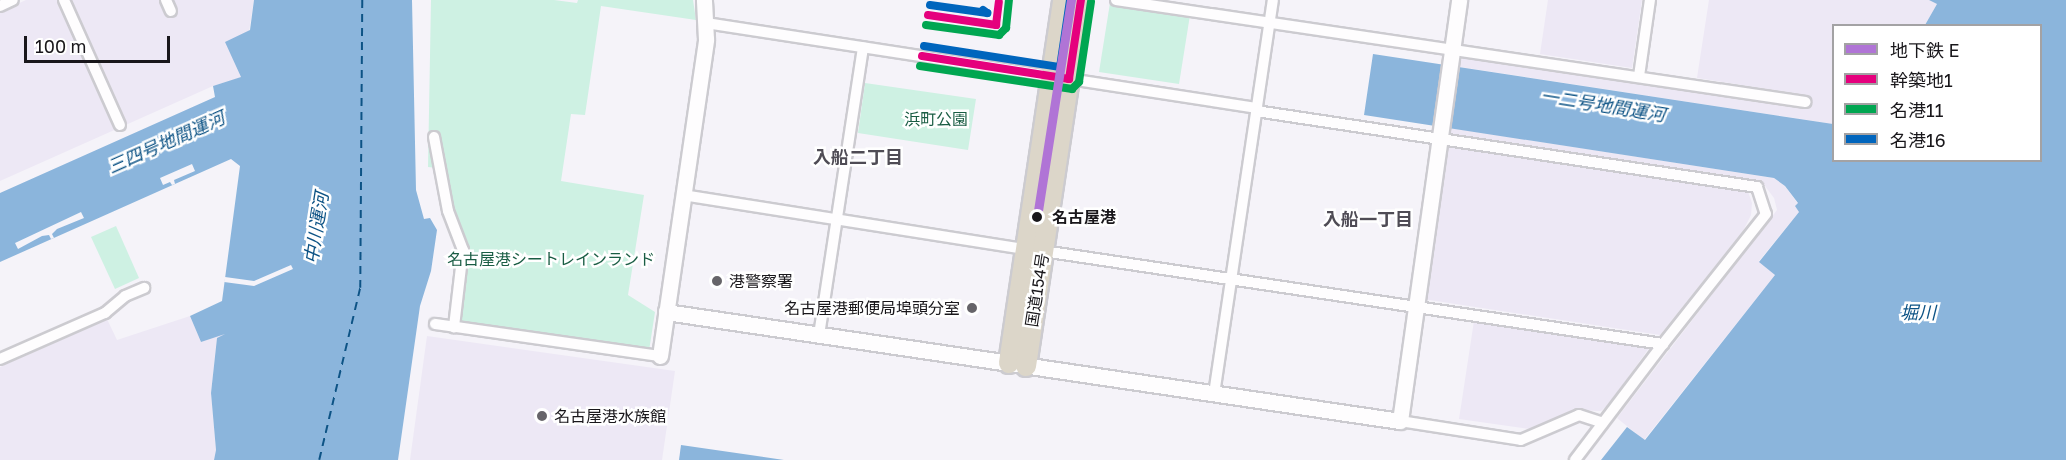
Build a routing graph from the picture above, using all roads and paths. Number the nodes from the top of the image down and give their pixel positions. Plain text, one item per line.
1 (13, 0) edge
2 (64, 0) edge
3 (166, 0) edge
4 (704, 0) edge
5 (1063, 0) edge
6 (1081, 0) edge
7 (1116, 0) edge
8 (1274, 0) edge
9 (1459, 0) edge
10 (1650, 0) edge
11 (0, 6) edge
12 (171, 11) dead end
13 (706, 23) junction
14 (1270, 23) junction
15 (863, 47) junction
16 (1451, 54) junction
17 (1639, 76) junction
18 (1060, 77) junction
19 (1805, 102) dead end
20 (1257, 110) junction
21 (120, 125) dead end
22 (1440, 135) junction
23 (434, 137) dead end
24 (683, 195) junction
25 (837, 219) junction
26 (1034, 250) junction
27 (1231, 279) junction
28 (144, 288) dead end
29 (1416, 306) junction
30 (666, 312) junction
31 (435, 324) dead end
32 (454, 327) junction
33 (819, 335) junction
34 (1663, 344) junction
35 (660, 357) joint
36 (0, 359) edge
37 (1017, 364) junction
38 (1214, 394) junction
39 (1400, 421) junction
40 (1603, 423) junction
41 (1575, 460) edge

1 - 11 street
2 - 21 street
3 - 12 street
4 - 13 street
5 - 18 highway, 国道154号
6 - 18 highway, 国道154号
7 - 14 street
8 - 14 street
9 - 16 street
10 - 17 street
13 - 15 street
13 - 24 street
14 - 16 street
14 - 20 street
15 - 18 street
15 - 25 street
16 - 17 street
16 - 22 street
17 - 19 street
18 - 20 street
18 - 26 highway, 国道154号
20 - 22 street
20 - 27 street
22 - 29 street
22 - 34 street
23 - 32 street
24 - 25 street
24 - 30 street
25 - 26 street
25 - 33 street
26 - 27 street
26 - 37 highway, 国道154号
27 - 29 street
27 - 38 street
28 - 36 street
29 - 34 street
29 - 39 street
30 - 33 street
30 - 35 street
31 - 32 street
32 - 35 street
33 - 37 street
34 - 40 street
37 - 38 street
38 - 39 street
39 - 40 street
40 - 41 street

